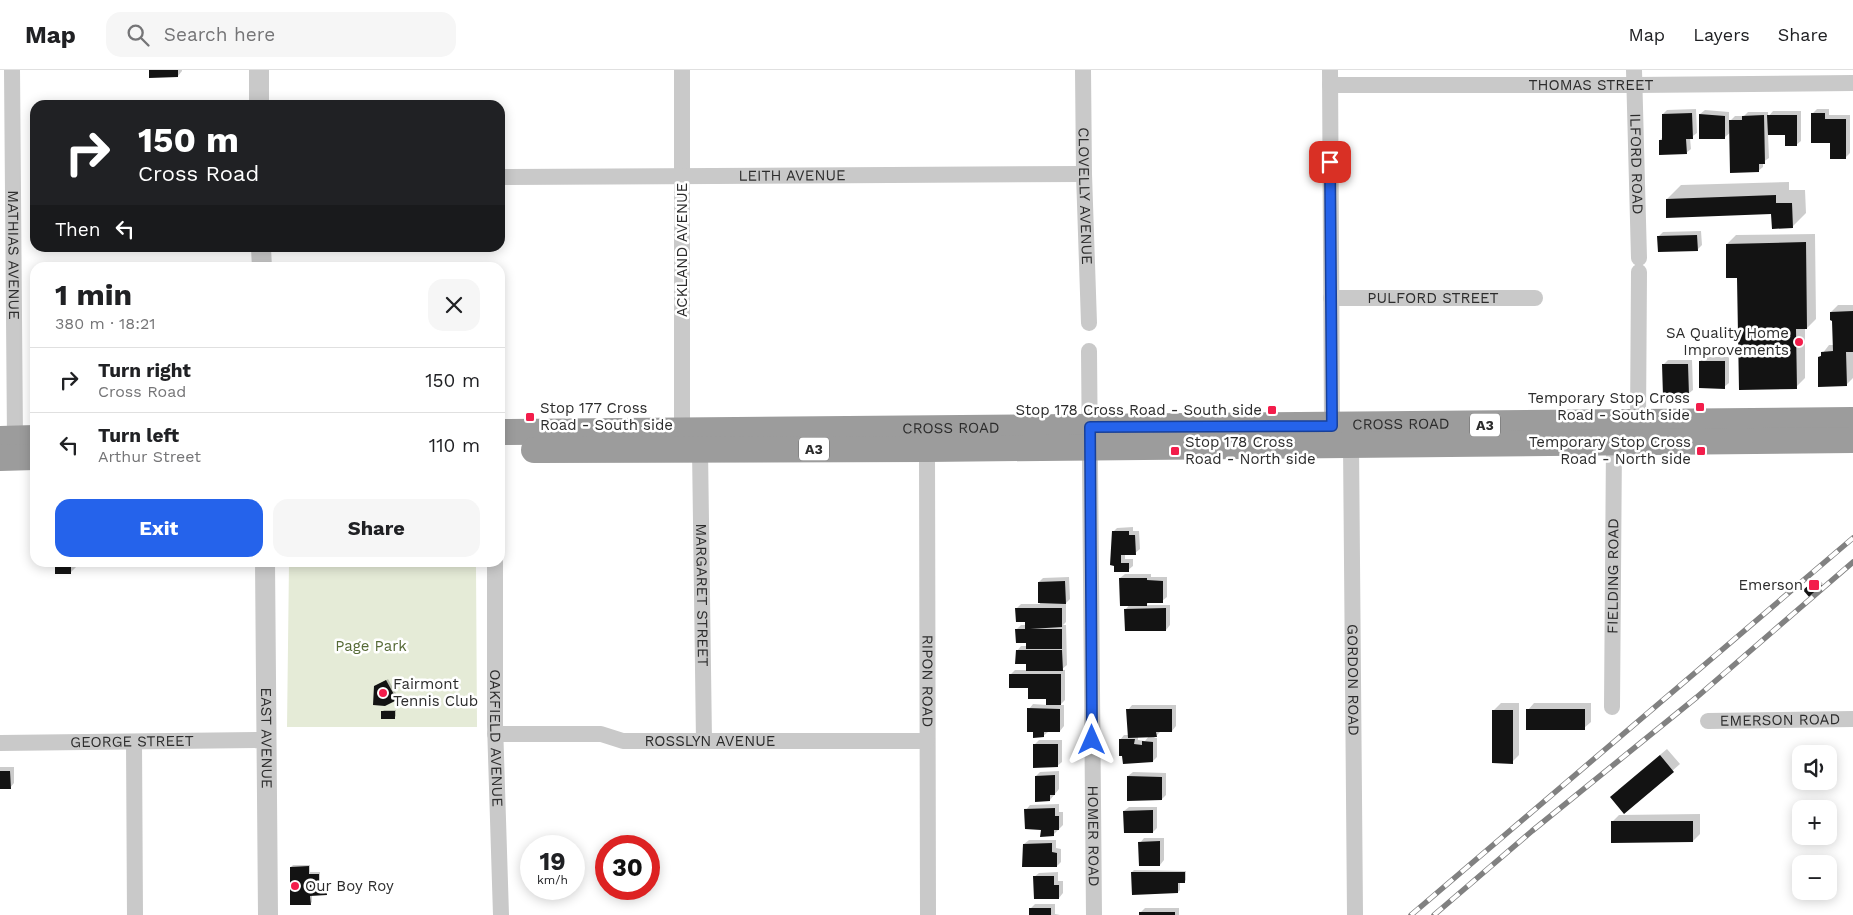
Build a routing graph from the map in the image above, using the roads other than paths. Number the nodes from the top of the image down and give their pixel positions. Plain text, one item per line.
1 (12, 70) edge
2 (259, 70) edge
3 (682, 70) edge
4 (1083, 70) edge
5 (1330, 77) edge
6 (1634, 78) edge
7 (1853, 83) edge
8 (259, 100) edge
9 (7, 168) edge
10 (1084, 174) junction
11 (682, 176) junction
12 (505, 177) edge
13 (1332, 298) junction
14 (1535, 298) dead end
15 (1089, 323) dead end
16 (1088, 351) dead end
17 (1853, 420) edge
18 (1638, 423) junction
19 (1332, 426) junction
20 (717, 430) junction
21 (505, 432) edge
22 (1090, 437) junction
23 (927, 438) junction
24 (676, 440) junction
25 (1853, 440) edge
26 (1614, 443) junction
27 (1350, 444) junction
28 (17, 448) edge
29 (700, 449) junction
30 (505, 450) edge
31 (265, 567) edge
32 (495, 567) edge
33 (1612, 707) dead end
34 (1853, 720) edge
35 (1708, 721) dead end
36 (495, 734) junction
37 (265, 740) junction
38 (704, 741) junction
39 (134, 742) junction
40 (927, 742) junction
41 (0, 743) edge
42 (135, 915) edge
43 (268, 915) edge
44 (501, 915) edge
45 (928, 915) edge
46 (1094, 915) edge
47 (1355, 915) edge

1 - 9 street, MATHIAS AVENUE
2 - 8 street
3 - 11 street, ACKLAND AVENUE
4 - 10 street, CLOVELLY AVENUE
5 - 6 street, THOMAS STREET
5 - 13 street
6 - 7 street, THOMAS STREET
6 - 18 street, ILFORD ROAD
9 - 28 street, MATHIAS AVENUE
10 - 11 street, LEITH AVENUE
10 - 15 street, CLOVELLY AVENUE
11 - 12 street, LEITH AVENUE
11 - 24 street, ACKLAND AVENUE
13 - 14 street, PULFORD STREET
13 - 19 street
16 - 22 street
17 - 18 highway, CROSS ROAD / A3
18 - 19 highway, CROSS ROAD / A3
18 - 26 highway
19 - 22 highway, CROSS ROAD / A3
19 - 27 highway
20 - 23 highway, CROSS ROAD / A3
20 - 24 highway, CROSS ROAD / A3
20 - 29 highway
21 - 24 highway, CROSS ROAD / A3
22 - 23 highway, CROSS ROAD / A3
22 - 27 highway, CROSS ROAD / A3
22 - 46 street, HOMER ROAD
23 - 29 highway, CROSS ROAD / A3
23 - 40 street, RIPON ROAD
24 - 29 highway
24 - 30 highway, CROSS ROAD / A3
25 - 26 highway, CROSS ROAD / A3
26 - 27 highway, CROSS ROAD / A3
26 - 33 street, FIELDING ROAD
27 - 47 street, GORDON ROAD
29 - 38 street, MARGARET STREET
31 - 37 street, EAST AVENUE
32 - 36 street, OAKFIELD AVENUE
34 - 35 street, EMERSON ROAD
36 - 38 street, ROSSLYN AVENUE
36 - 44 street, OAKFIELD AVENUE
37 - 39 street, GEORGE STREET
37 - 43 street, EAST AVENUE
38 - 40 street, ROSSLYN AVENUE
39 - 41 street, GEORGE STREET
39 - 42 street
40 - 45 street, RIPON ROAD

